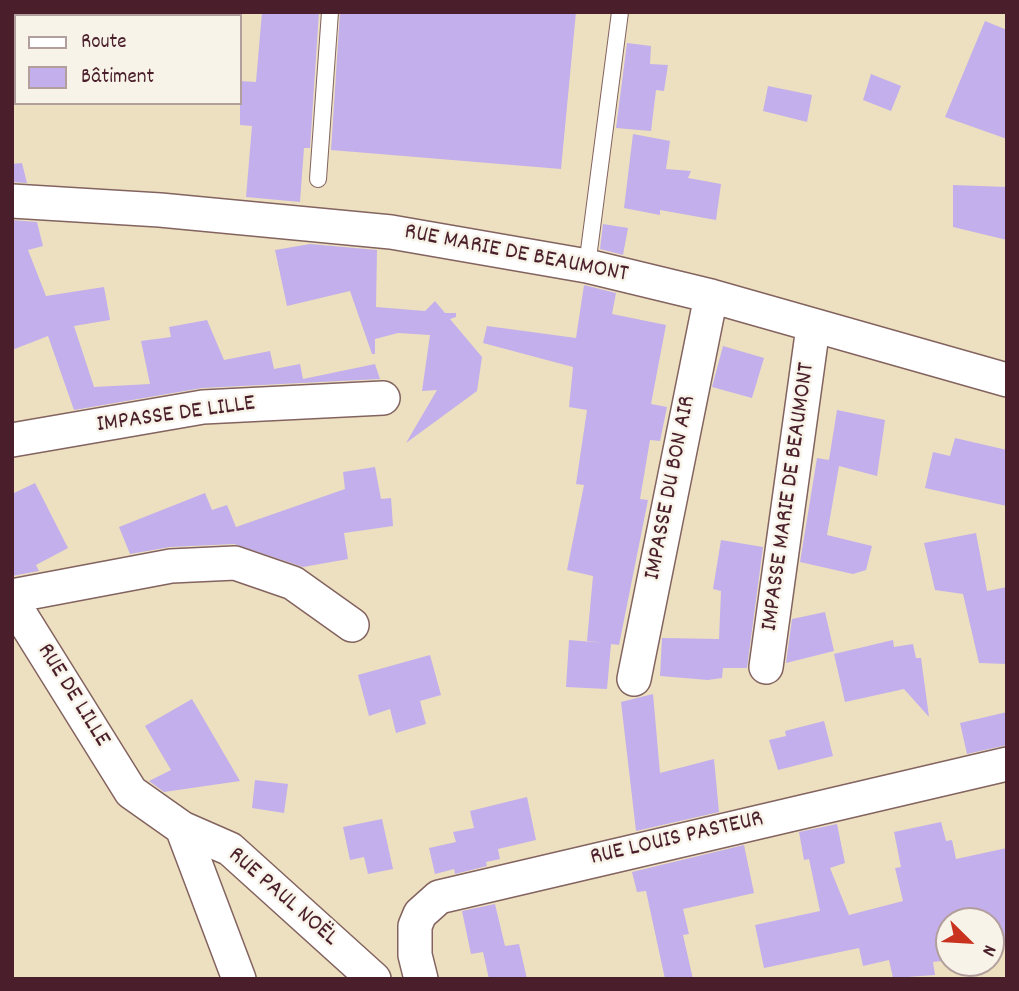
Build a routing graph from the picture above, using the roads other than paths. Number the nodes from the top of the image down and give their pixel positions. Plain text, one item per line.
1 (330, 12) edge
2 (620, 12) edge
3 (318, 178) dead end
4 (12, 201) edge
5 (587, 266) junction
6 (710, 296) junction
7 (813, 327) junction
8 (1007, 380) edge
9 (383, 398) dead end
10 (12, 440) edge
11 (17, 615) edge
12 (352, 625) dead end
13 (766, 667) dead end
14 (634, 679) dead end
15 (1007, 764) edge
16 (131, 792) joint
17 (182, 828) junction
18 (239, 979) edge
19 (374, 979) edge
20 (421, 979) edge

1 - 3 lane
2 - 5 lane
4 - 5 street, RUE MARIE DE BEAUMONT
5 - 6 street, RUE MARIE DE BEAUMONT
6 - 7 street, RUE MARIE DE BEAUMONT
6 - 14 street, IMPASSE DU BON AIR
7 - 8 street, RUE MARIE DE BEAUMONT
7 - 13 street, IMPASSE MARIE DE BEAUMONT
9 - 10 street, IMPASSE DE LILLE
11 - 12 street
11 - 16 street, RUE DE LILLE
15 - 20 street, RUE LOUIS PASTEUR
16 - 17 street, RUE PAUL NOËL
17 - 18 street
17 - 19 street, RUE PAUL NOËL

